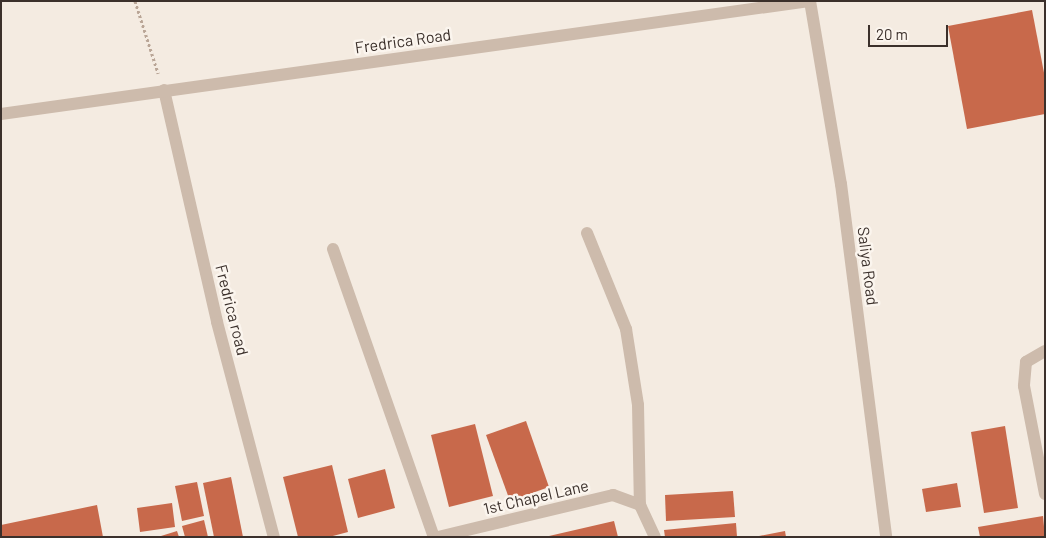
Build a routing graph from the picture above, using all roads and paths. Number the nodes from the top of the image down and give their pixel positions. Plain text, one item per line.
1 (135, 1) edge
2 (810, 1) edge
3 (164, 90) junction
4 (1, 114) edge
5 (587, 233) dead end
6 (334, 249) dead end
7 (1045, 351) edge
8 (1045, 494) edge
9 (640, 505) junction
10 (274, 537) edge
11 (434, 537) edge
12 (438, 537) edge
13 (655, 537) edge
14 (886, 537) edge

1 - 3 path
2 - 3 street, Fredrica Road
2 - 14 street, Saliya Road
3 - 4 street, Fredrica Road
3 - 10 street, Fredrica road
5 - 9 street
6 - 11 street
7 - 8 street
9 - 12 street, 1st Chapel Lane
9 - 13 street

